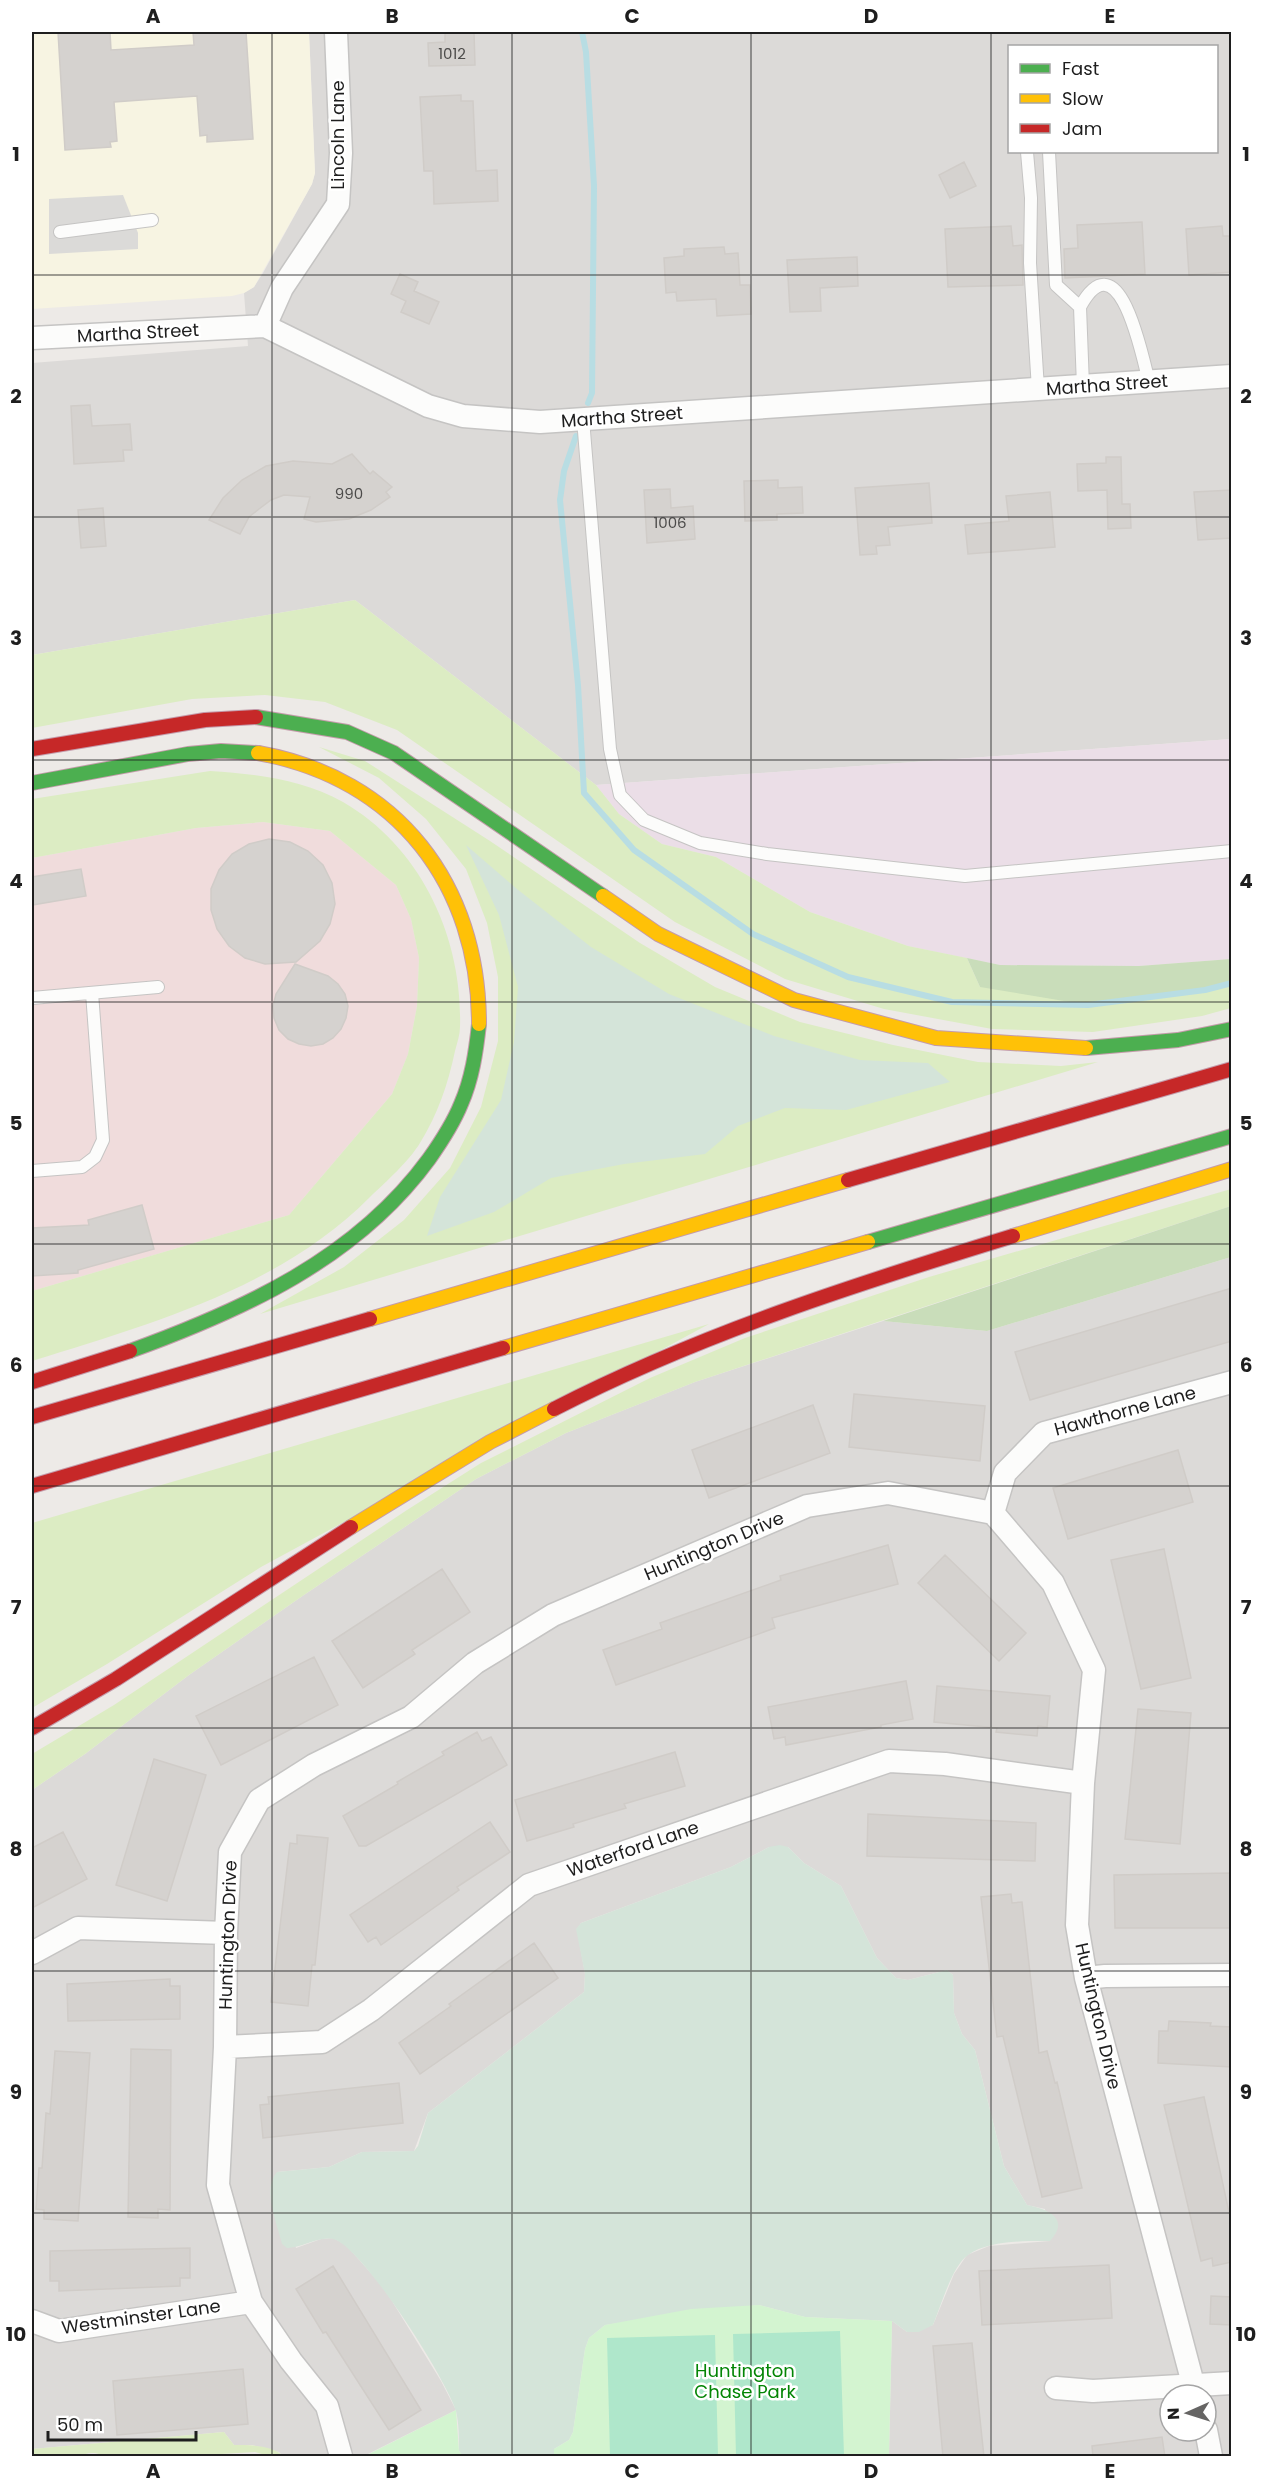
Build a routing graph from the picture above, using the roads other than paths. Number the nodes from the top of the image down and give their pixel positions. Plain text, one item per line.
1 (336, 32) edge
2 (1027, 153) edge
3 (1049, 153) edge
4 (152, 220) dead end
5 (60, 232) dead end
6 (1080, 307) junction
7 (265, 326) junction
8 (32, 338) edge
9 (1232, 376) edge
10 (1149, 382) junction
11 (1083, 386) junction
12 (1038, 389) junction
13 (583, 419) junction
14 (32, 749) edge
15 (32, 783) edge
16 (1232, 851) edge
17 (158, 987) dead end
18 (92, 993) junction
19 (32, 998) edge
20 (1232, 1029) edge
21 (1232, 1069) edge
22 (1232, 1136) edge
23 (1232, 1169) edge
24 (32, 1171) edge
25 (32, 1382) edge
26 (1232, 1382) edge
27 (32, 1417) edge
28 (32, 1486) edge
29 (993, 1513) junction
30 (32, 1728) edge
31 (1083, 1783) junction
32 (226, 1932) junction
33 (32, 1953) edge
34 (1232, 1975) edge
35 (1086, 1978) junction
36 (225, 2047) junction
37 (251, 2302) junction
38 (32, 2321) edge
39 (1192, 2383) edge
40 (1056, 2388) dead end
41 (1158, 2390) edge
42 (342, 2457) edge

1 - 7 street, Lincoln Lane
2 - 12 lane
3 - 6 lane
4 - 5 lane
6 - 10 lane
6 - 11 lane
7 - 8 street, Martha Street
7 - 13 street, Martha Street
9 - 10 street, Martha Street
10 - 11 street, Martha Street
11 - 12 street, Martha Street
12 - 13 street, Martha Street
13 - 16 lane
14 - 20 highway
15 - 25 highway
17 - 18 lane
18 - 19 lane
18 - 24 lane
21 - 27 highway
22 - 28 highway
23 - 30 highway
26 - 29 street, Hawthorne Lane
29 - 31 street, Huntington Drive
29 - 32 street, Huntington Drive
31 - 35 street, Huntington Drive
31 - 36 street, Waterford Lane
32 - 33 street
32 - 36 street, Huntington Drive
34 - 35 street
35 - 39 street, Huntington Drive
36 - 37 street, Huntington Drive
37 - 38 street, Westminster Lane
37 - 42 street, Huntington Drive
40 - 41 street

